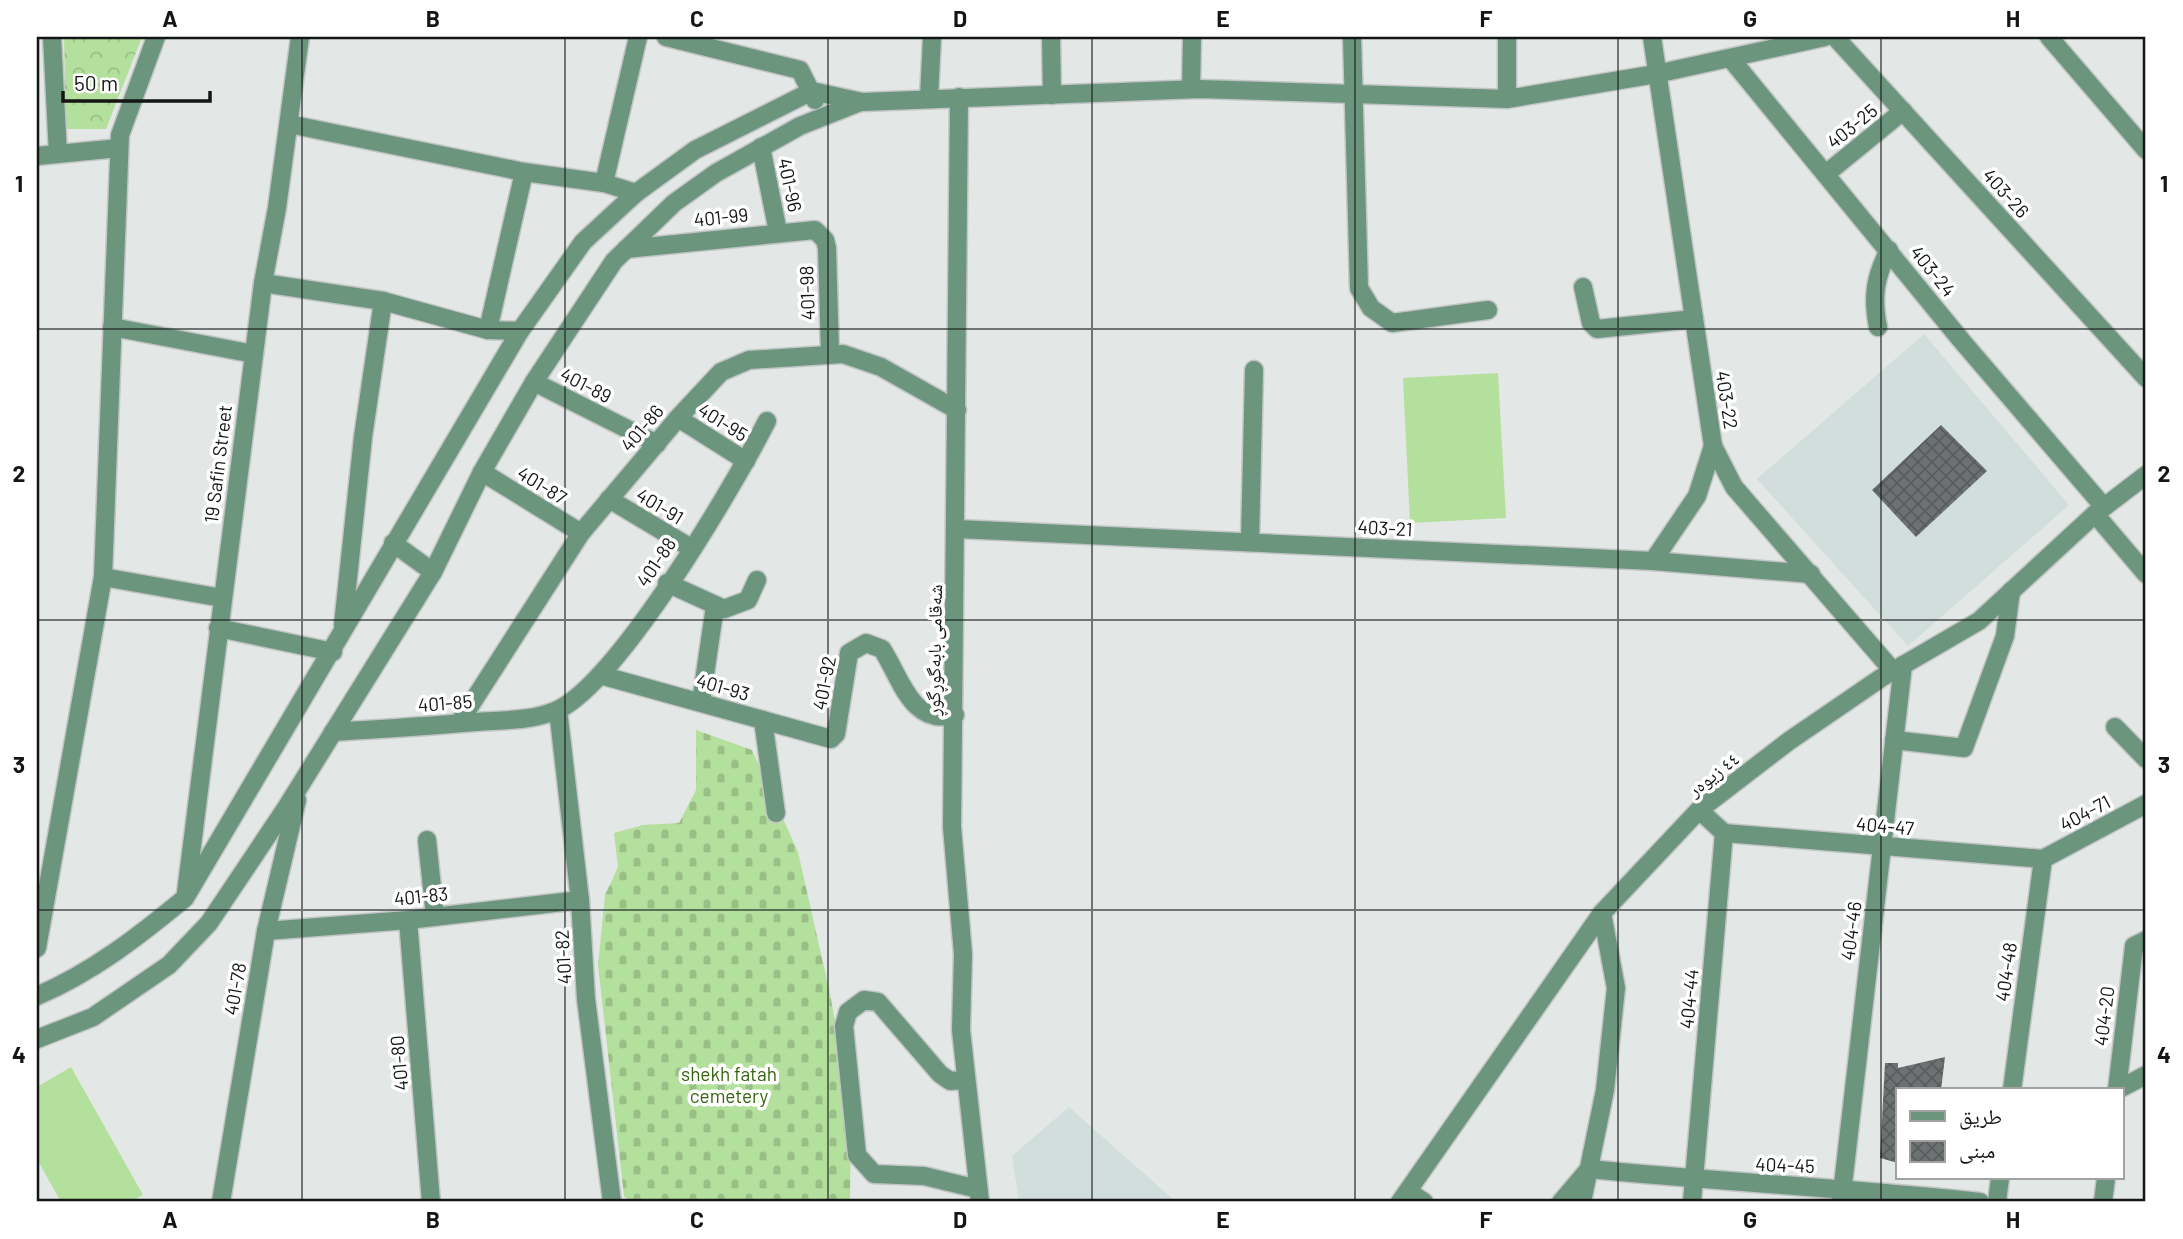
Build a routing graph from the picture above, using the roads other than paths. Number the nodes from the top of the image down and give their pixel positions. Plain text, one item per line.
1 (52, 37) edge
2 (156, 37) edge
3 (300, 37) edge
4 (638, 37) edge
5 (666, 37) edge
6 (932, 37) edge
7 (1051, 37) edge
8 (1192, 37) edge
9 (1352, 37) edge
10 (1507, 37) edge
11 (1652, 37) edge
12 (1825, 37) edge
13 (1835, 37) edge
14 (2049, 37) edge
15 (1805, 39) edge
16 (1731, 59) junction
17 (1656, 74) junction
18 (1191, 89) junction
19 (812, 91) junction
20 (1352, 93) junction
21 (1052, 95) junction
22 (959, 97) junction
23 (929, 98) junction
24 (1507, 99) junction
25 (862, 102) junction
26 (1903, 111) junction
27 (820, 116) junction
28 (289, 124) junction
29 (761, 147) junction
30 (119, 148) junction
31 (2146, 150) edge
32 (58, 154) junction
33 (37, 156) edge
34 (524, 172) junction
35 (1827, 173) junction
36 (604, 183) junction
37 (636, 193) junction
38 (778, 232) junction
39 (820, 234) joint
40 (626, 249) junction
41 (1889, 250) junction
42 (263, 283) junction
43 (1583, 287) dead end
44 (383, 301) junction
45 (1488, 310) dead end
46 (1694, 319) junction
47 (112, 327) junction
48 (1878, 327) dead end
49 (488, 330) junction
50 (520, 331) junction
51 (830, 353) junction
52 (254, 354) junction
53 (1254, 370) dead end
54 (2146, 378) edge
55 (534, 382) junction
56 (957, 410) junction
57 (678, 418) junction
58 (767, 421) dead end
59 (657, 444) junction
60 (1713, 446) junction
61 (746, 461) junction
62 (482, 472) junction
63 (2146, 475) edge
64 (609, 499) junction
65 (2100, 511) junction
66 (957, 529) junction
67 (581, 533) junction
68 (1250, 542) junction
69 (393, 543) junction
70 (691, 548) junction
71 (1653, 561) junction
72 (433, 572) junction
73 (2146, 574) edge
74 (1811, 575) junction
75 (103, 577) junction
76 (757, 579) dead end
77 (667, 583) junction
78 (2011, 592) junction
79 (222, 598) junction
80 (715, 606) junction
81 (218, 628) junction
82 (343, 632) junction
83 (332, 652) junction
84 (1898, 668) junction
85 (600, 675) junction
86 (701, 702) junction
87 (558, 710) junction
88 (955, 715) junction
89 (763, 720) junction
90 (458, 723) junction
91 (2115, 727) dead end
92 (333, 732) junction
93 (833, 738) joint
94 (1894, 740) junction
95 (2146, 759) edge
96 (300, 784) junction
97 (2146, 804) edge
98 (1699, 810) junction
99 (776, 813) dead end
100 (1724, 833) junction
101 (427, 840) dead end
102 (1882, 847) junction
103 (2043, 859) junction
104 (185, 898) junction
105 (580, 900) junction
106 (1602, 913) junction
107 (435, 916) junction
108 (408, 919) junction
109 (266, 930) junction
110 (2140, 943) edge
111 (37, 948) edge
112 (37, 996) edge
113 (37, 1039) edge
114 (2146, 1074) edge
115 (966, 1080) junction
116 (2012, 1088) edge
117 (2116, 1088) edge
118 (2120, 1088) edge
119 (1589, 1169) junction
120 (1695, 1179) junction
121 (2000, 1180) edge
122 (2106, 1180) edge
123 (1842, 1195) edge
124 (979, 1196) edge
125 (1411, 1199) edge
126 (220, 1202) edge
127 (431, 1202) edge
128 (612, 1202) edge
129 (1561, 1202) edge
130 (1582, 1202) edge
131 (1692, 1202) edge
132 (1980, 1202) edge
133 (1997, 1202) edge
134 (2103, 1202) edge

1 - 32 street
2 - 30 street
3 - 28 street, 19 Safin Street
4 - 36 street
5 - 19 street
6 - 23 street
7 - 21 street
8 - 18 street
9 - 20 street
10 - 24 street
11 - 17 street, 403-22
12 - 15 street
13 - 26 street, 403-26
14 - 31 street
15 - 16 street
16 - 17 street
16 - 35 street, 403-24
17 - 24 street
17 - 46 street, 403-22
18 - 20 street
18 - 21 street
19 - 25 street
19 - 27 street
19 - 37 street
20 - 24 street
20 - 45 street
21 - 22 street
22 - 23 street
22 - 56 street, شەقامی بابەگوڕگوڕ
23 - 25 street
25 - 27 street
26 - 35 street, 403-25
26 - 54 street, 403-26
27 - 29 street
28 - 34 street
28 - 42 street, 19 Safin Street
29 - 38 street, 401-96
29 - 40 street
30 - 32 street
30 - 47 street
32 - 33 street
34 - 36 street
34 - 49 street
35 - 41 street, 403-24
36 - 37 street
37 - 50 street
38 - 39 street, 401-99
38 - 40 street, 401-99
39 - 51 street, 401-98
40 - 55 street
41 - 48 street
41 - 65 street, 403-24
42 - 44 street
42 - 52 street, 19 Safin Street
43 - 46 street
44 - 49 street
44 - 82 street
46 - 60 street, 403-22
47 - 52 street
47 - 75 street
49 - 50 street
50 - 69 street
51 - 56 street, 401-86
51 - 57 street, 401-86
52 - 79 street, 19 Safin Street
53 - 68 street
55 - 59 street, 401-89
55 - 62 street
56 - 66 street, شەقامی بابەگوڕگوڕ
57 - 59 street, 401-86
57 - 61 street, 401-95
58 - 61 street, 401-88
59 - 64 street, 401-86
60 - 71 street
60 - 74 street, 403-22
61 - 70 street, 401-88
62 - 67 street, 401-87
62 - 72 street
63 - 65 street, ٤٤ زیوەر
64 - 67 street, 401-86
64 - 70 street, 401-91
65 - 73 street, 403-24
65 - 78 street, ٤٤ زیوەر
66 - 68 street, 403-21
66 - 88 street, شەقامی بابەگوڕگوڕ
67 - 90 street, 401-86
68 - 71 street, 403-21
69 - 72 street
69 - 82 street
70 - 77 street, 401-88
71 - 74 street, 403-21
72 - 92 street
74 - 84 street, 403-22
75 - 79 street
75 - 111 street
76 - 80 street
77 - 80 street
77 - 85 street, 401-88
78 - 84 street, ٤٤ زیوەر
78 - 94 street
79 - 81 street, 19 Safin Street
80 - 86 street
81 - 83 street
81 - 104 street, 19 Safin Street
82 - 83 street
83 - 104 street
84 - 94 street, 404-46
84 - 98 street, ٤٤ زیوەر
85 - 86 street, 401-93
85 - 87 street, 401-88
86 - 89 street, 401-93
87 - 90 street, 401-85
87 - 105 street, 401-82
88 - 93 street, 401-92
88 - 115 street, شەقامی بابەگوڕگوڕ
89 - 93 street, 401-93
89 - 99 street
90 - 92 street, 401-85
91 - 95 street
92 - 96 street
94 - 102 street, 404-46
96 - 109 street, 401-78
96 - 113 street
97 - 103 street, 404-71
98 - 100 street
98 - 106 street, ٤٤ زیوەر
100 - 102 street, 404-47
100 - 120 street, 404-44
101 - 107 street
102 - 103 street, 404-47
102 - 123 street, 404-46
103 - 116 street, 404-48
104 - 112 street
105 - 107 street, 401-83
105 - 128 street, 401-82
106 - 119 street
106 - 125 street, ٤٤ زیوەر
107 - 108 street, 401-83
108 - 109 street, 401-83
108 - 127 street, 401-80
109 - 126 street, 401-78
110 - 117 street, 404-20
114 - 118 street
115 - 124 street, شەقامی بابەگوڕگوڕ
115 - 124 street
119 - 120 street, 404-45
119 - 129 street
119 - 130 street
120 - 123 street, 404-45
120 - 131 street, 404-44
121 - 133 street
122 - 134 street
123 - 132 street, 404-45

